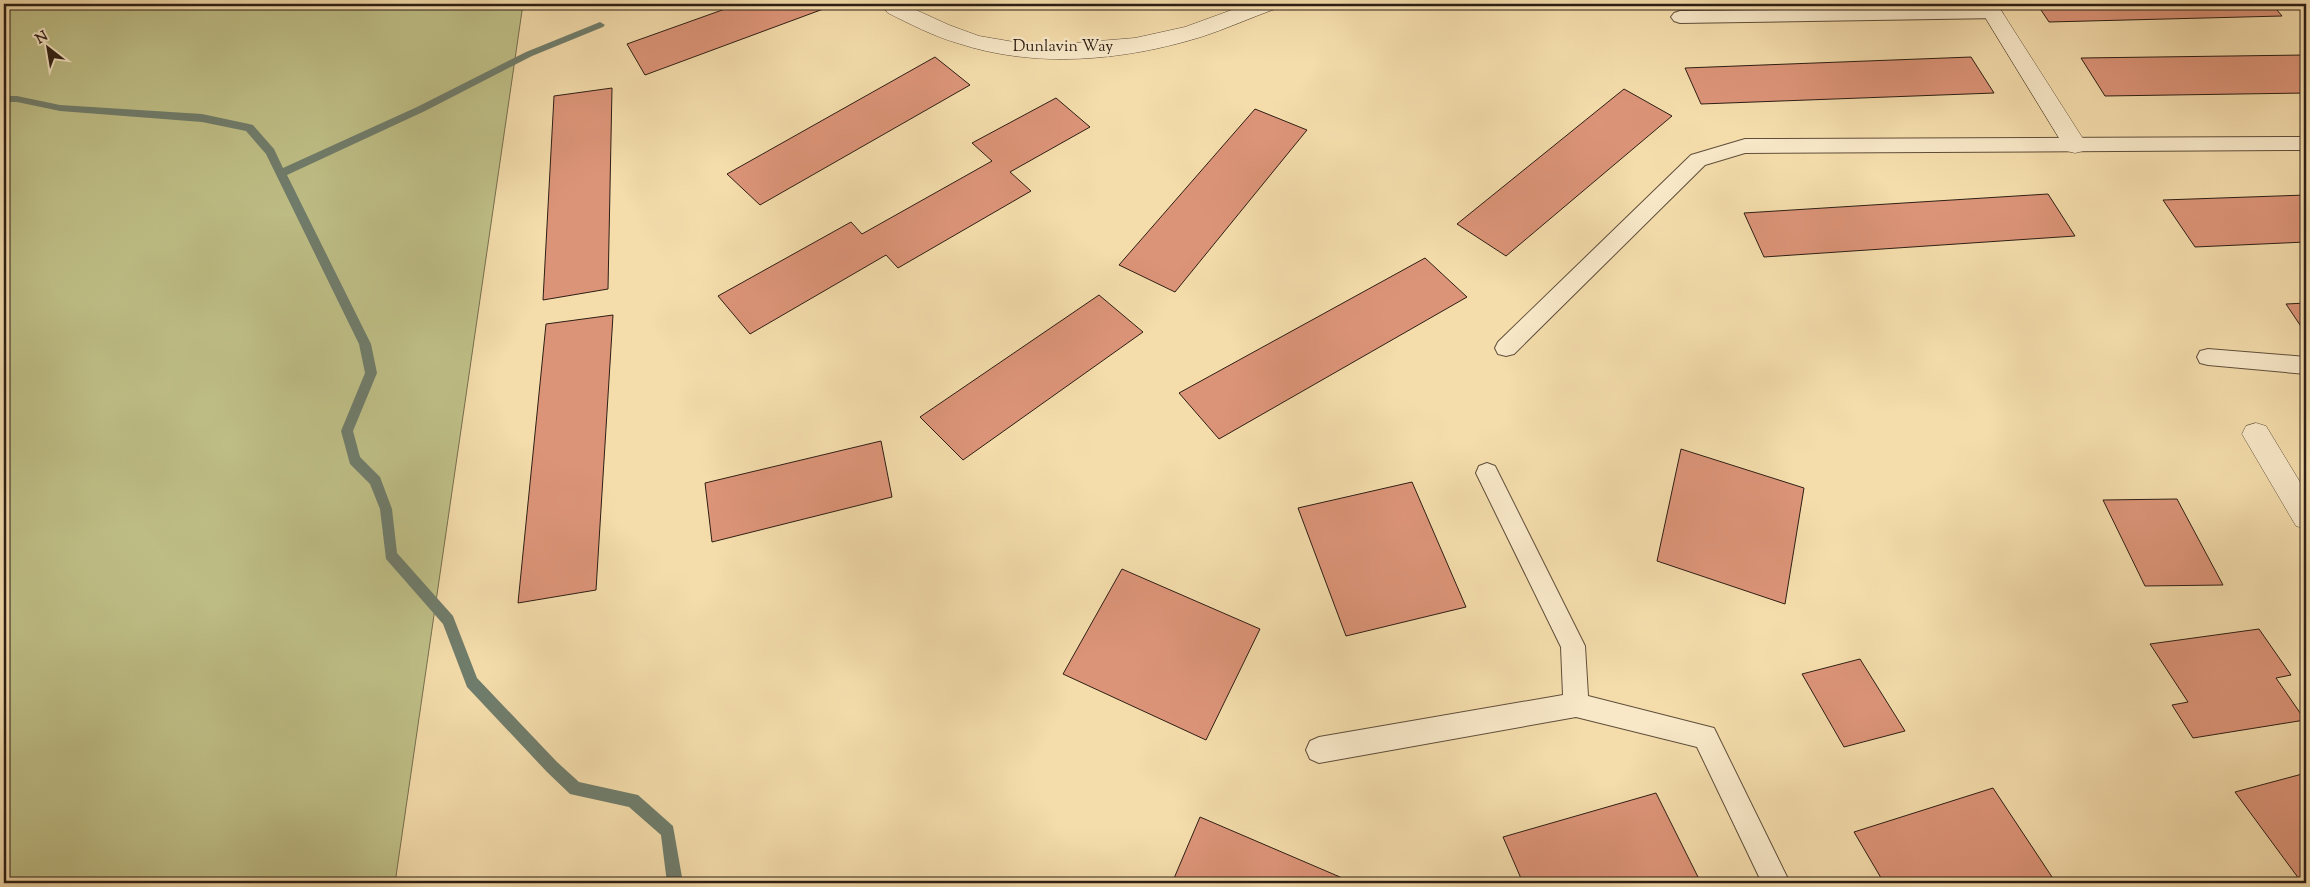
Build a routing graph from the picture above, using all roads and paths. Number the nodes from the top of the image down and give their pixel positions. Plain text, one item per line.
1 (890, 4) edge
2 (1268, 4) edge
3 (1990, 9) edge
4 (1680, 17) dead end
5 (2306, 143) edge
6 (2075, 144) junction
7 (1506, 348) dead end
8 (2208, 357) dead end
9 (2306, 366) edge
10 (2256, 434) dead end
11 (1487, 474) dead end
12 (2306, 517) edge
13 (1576, 705) junction
14 (1319, 750) dead end
15 (1776, 883) edge

1 - 2 street, Dunlavin Way
3 - 4 lane
3 - 6 street
5 - 6 lane
6 - 7 lane
8 - 9 lane
10 - 12 street
11 - 13 lane
13 - 14 lane
13 - 15 lane

